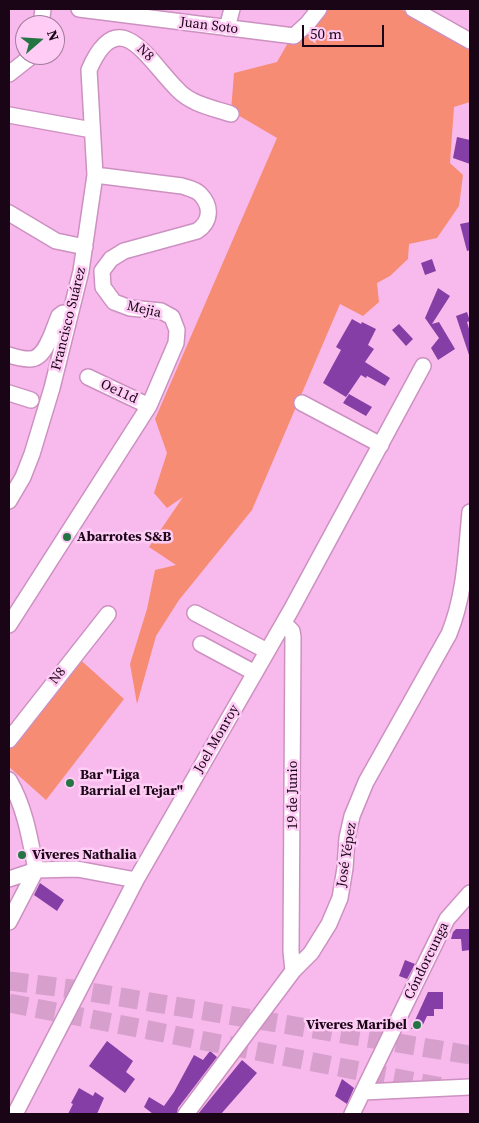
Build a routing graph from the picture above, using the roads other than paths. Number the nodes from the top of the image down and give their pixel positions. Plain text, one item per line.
1 (79, 9) edge
2 (232, 9) edge
3 (319, 9) edge
4 (413, 9) edge
5 (227, 28) junction
6 (470, 40) edge
7 (21, 65) edge
8 (9, 74) edge
9 (231, 114) dead end
10 (9, 115) edge
11 (92, 130) junction
12 (95, 175) junction
13 (9, 213) edge
14 (85, 246) junction
15 (70, 315) junction
16 (9, 355) edge
17 (424, 366) dead end
18 (88, 377) dead end
19 (9, 393) edge
20 (31, 400) dead end
21 (302, 403) dead end
22 (149, 406) junction
23 (381, 445) junction
24 (9, 501) edge
25 (470, 512) edge
26 (194, 613) dead end
27 (108, 614) dead end
28 (10, 622) edge
29 (284, 623) junction
30 (201, 644) dead end
31 (267, 651) junction
32 (255, 673) junction
33 (9, 740) edge
34 (9, 780) edge
35 (36, 870) junction
36 (9, 879) edge
37 (136, 880) junction
38 (470, 893) edge
39 (9, 922) edge
40 (293, 971) junction
41 (470, 1087) edge
42 (363, 1092) junction
43 (14, 1114) edge
44 (186, 1114) edge
45 (352, 1114) edge

1 - 5 street, Juan Soto
2 - 5 street
3 - 5 street, Juan Soto
4 - 6 street
7 - 8 street
9 - 11 street, N8
10 - 11 street
11 - 12 street, Francisco Suárez
12 - 14 street, Francisco Suárez
12 - 22 street, Mejia
13 - 14 street
14 - 15 street, Francisco Suárez
15 - 16 street
15 - 24 street, Francisco Suárez
17 - 23 street, Joel Monroy
18 - 22 street, Oe11d
19 - 20 street
21 - 23 street
22 - 28 street, Mejia
23 - 29 street, Joel Monroy
25 - 40 street, José Yépez
26 - 31 street
27 - 33 street, N8
29 - 31 street, Joel Monroy
29 - 40 street, 19 de Junio
30 - 32 street
31 - 32 street, Joel Monroy
32 - 37 street, Joel Monroy
34 - 35 street
35 - 36 street
35 - 37 street
35 - 39 street
37 - 43 street, Joel Monroy
38 - 42 street, Cóndorcunga
40 - 44 street, José Yépez
41 - 42 street
42 - 45 street, Cóndorcunga

